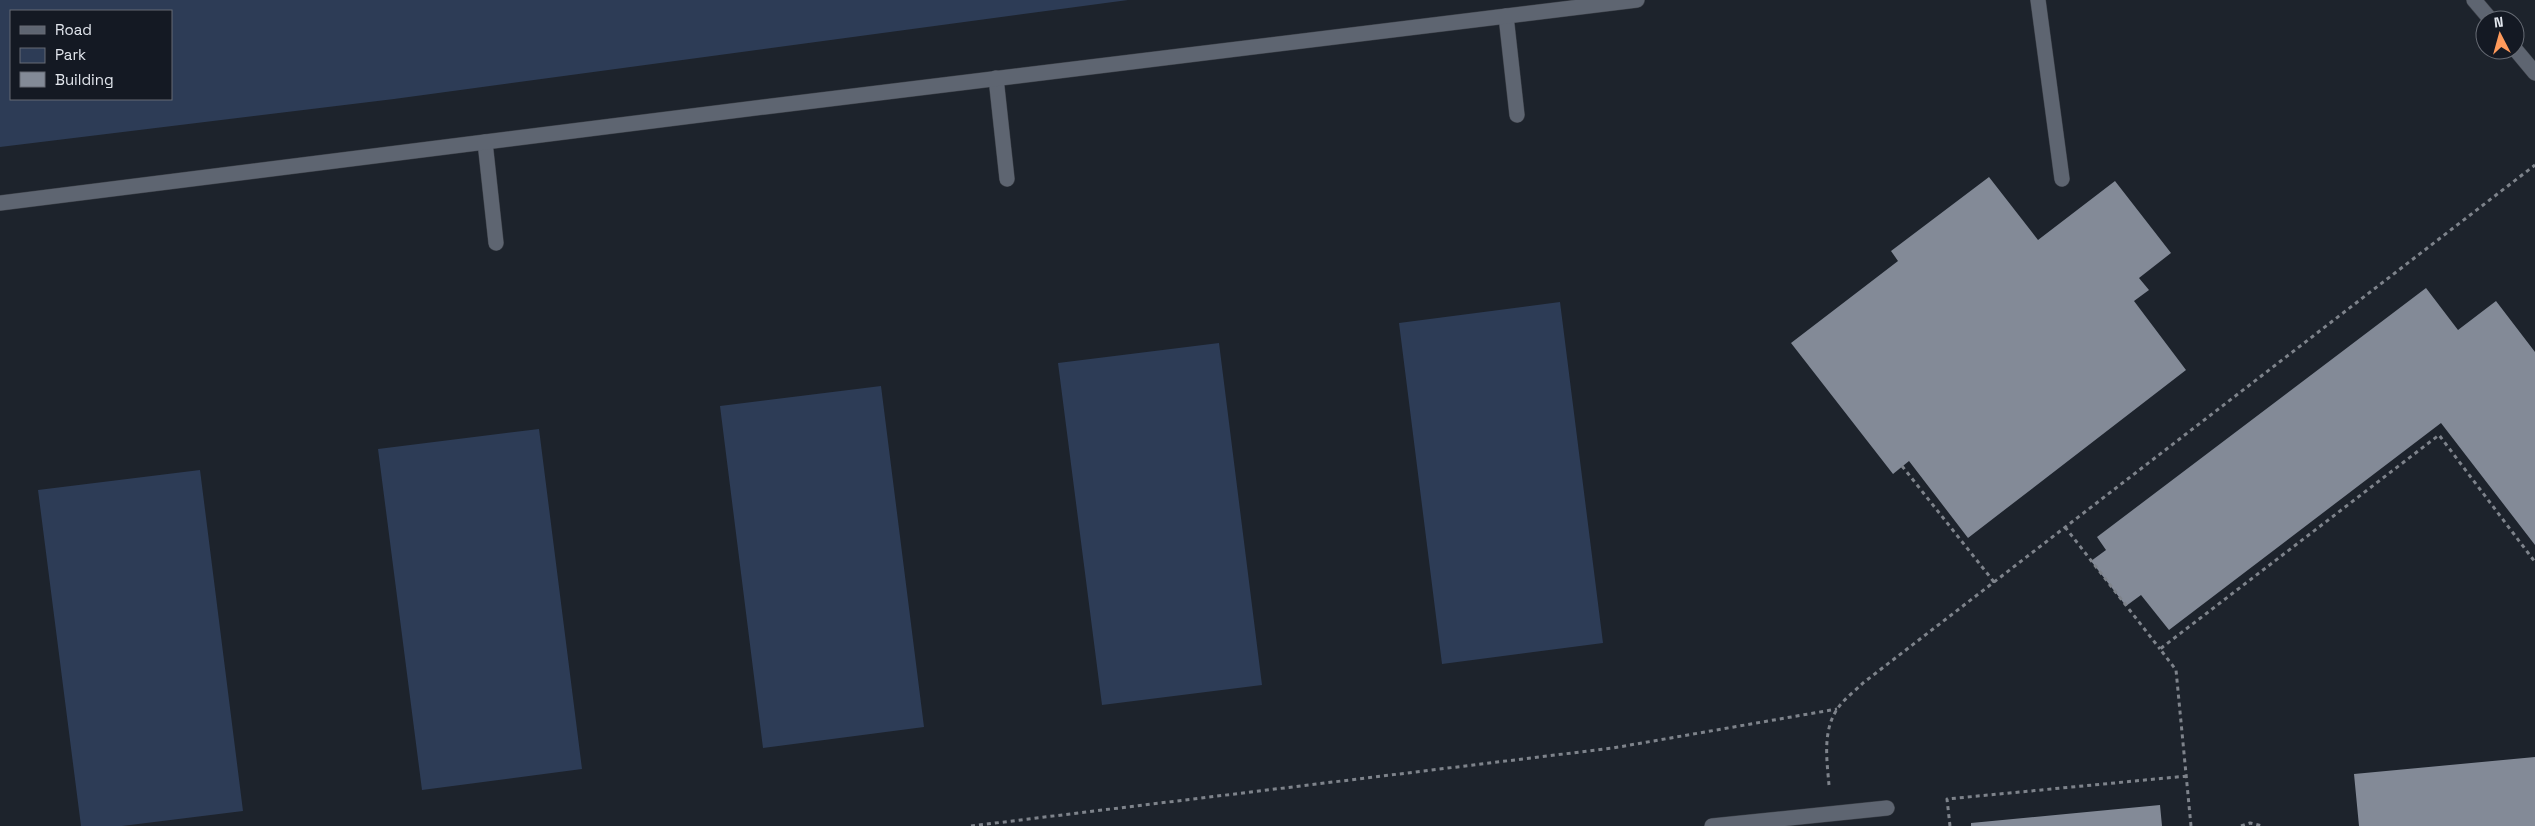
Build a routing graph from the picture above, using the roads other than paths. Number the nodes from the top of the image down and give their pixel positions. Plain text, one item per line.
1 (1637, 0) edge
2 (2038, 0) edge
3 (2474, 0) edge
4 (2482, 10) edge
5 (1506, 16) junction
6 (2524, 60) edge
7 (2535, 73) edge
8 (996, 78) junction
9 (1517, 115) dead end
10 (485, 142) junction
11 (1006, 179) dead end
12 (2062, 179) dead end
13 (0, 204) edge
14 (496, 243) dead end
15 (1887, 808) dead end
16 (1712, 826) edge

1 - 5 street
2 - 12 street
3 - 4 street
5 - 8 street
5 - 9 street
6 - 7 street
8 - 10 street
8 - 11 street
10 - 13 street
10 - 14 street
15 - 16 street

